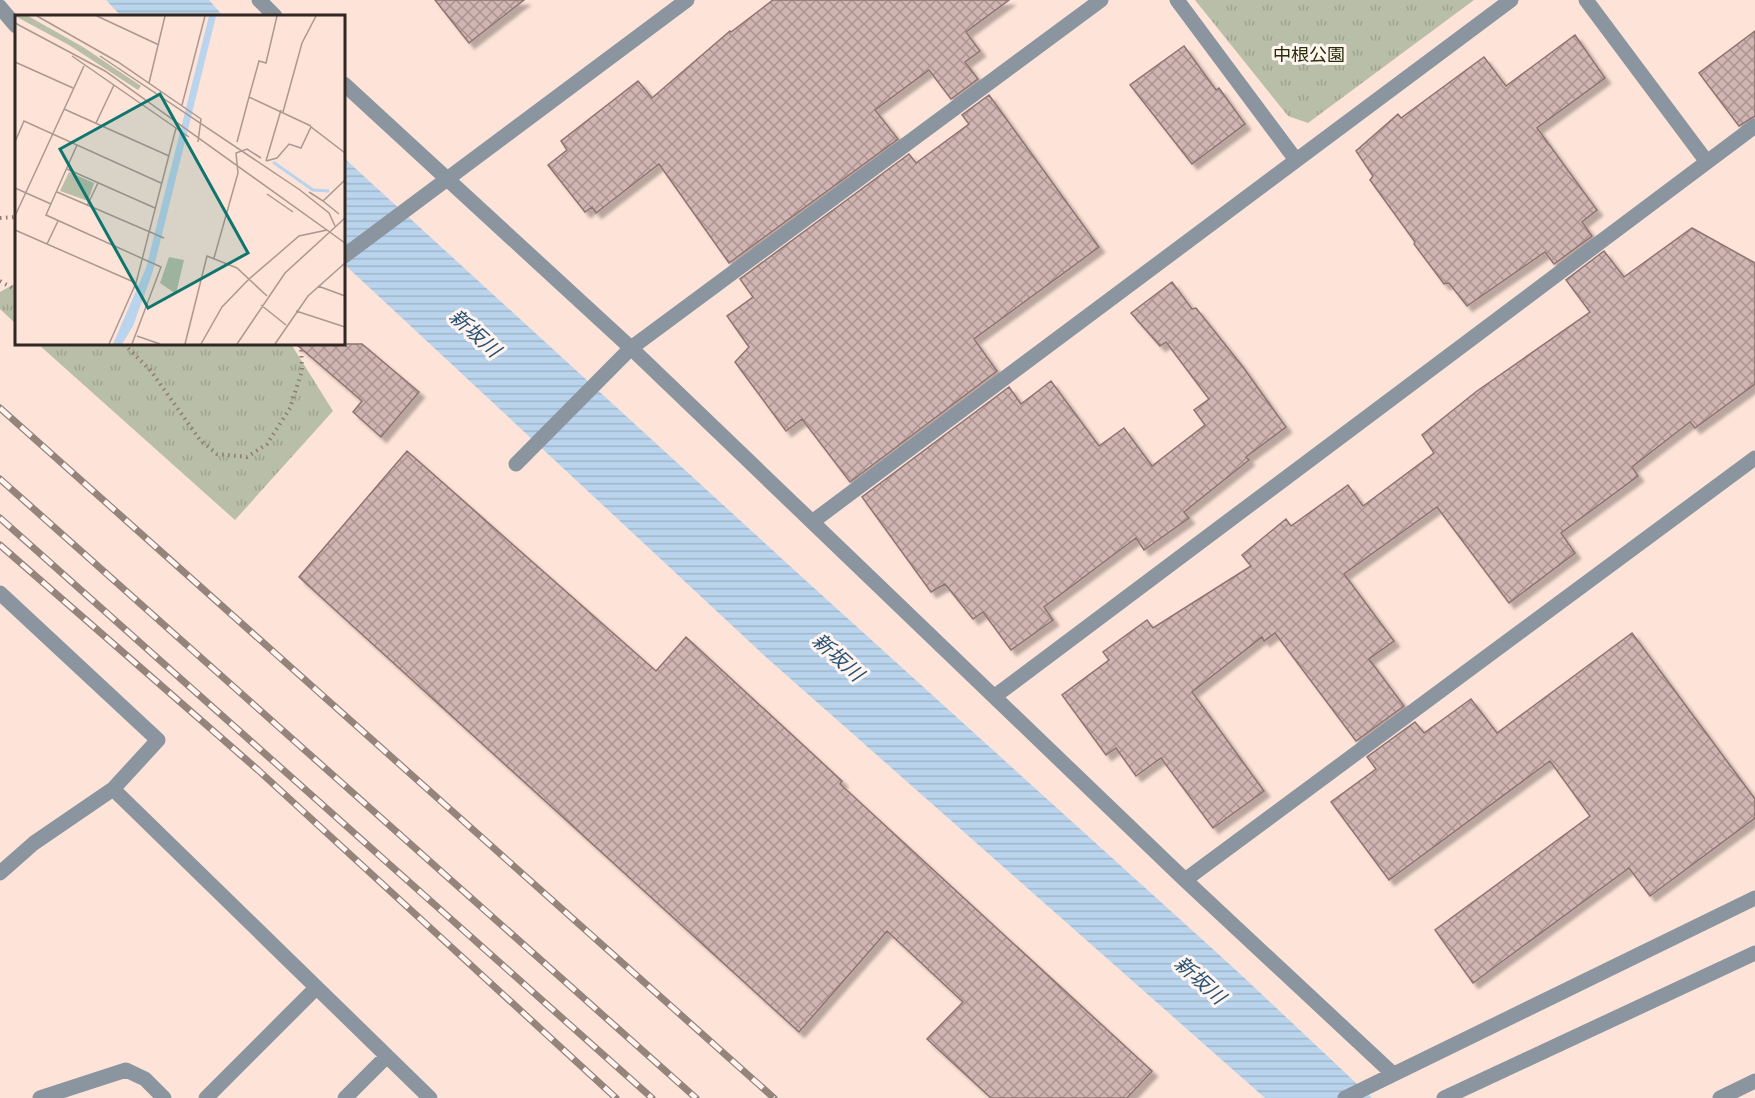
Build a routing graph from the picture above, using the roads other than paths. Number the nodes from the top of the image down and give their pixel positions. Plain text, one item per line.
1 (687, 0) edge
2 (1101, 0) edge
3 (1177, 0) edge
4 (1511, 0) edge
5 (1586, 0) edge
6 (0, 7) edge
7 (15, 25) edge
8 (345, 85) edge
9 (1755, 126) edge
10 (1296, 160) junction
11 (1707, 162) junction
12 (447, 179) junction
13 (345, 255) edge
14 (631, 348) junction
15 (1755, 458) edge
16 (516, 464) dead end
17 (812, 522) junction
18 (0, 593) edge
19 (995, 696) junction
20 (113, 789) junction
21 (0, 873) edge
22 (1185, 880) junction
23 (1755, 898) edge
24 (1755, 953) edge
25 (316, 988) junction
26 (387, 1056) junction
27 (1393, 1074) junction
28 (1755, 1081) edge
29 (40, 1098) edge
30 (164, 1098) edge
31 (206, 1098) edge
32 (345, 1098) edge
33 (430, 1098) edge
34 (1345, 1098) edge
35 (1444, 1098) edge
36 (1719, 1098) edge

1 - 12 street
2 - 14 street
3 - 10 street
4 - 10 street
5 - 11 street
6 - 7 street
8 - 12 street
9 - 11 street
10 - 17 street
11 - 19 street
12 - 13 street
12 - 14 street
14 - 16 street
14 - 17 street
15 - 22 street
17 - 19 street
18 - 20 street
19 - 22 street
20 - 21 street
20 - 25 street
22 - 27 street
23 - 27 street
24 - 35 street
25 - 26 street
25 - 31 street
26 - 32 street
26 - 33 street
27 - 34 street
28 - 36 street
29 - 30 street

